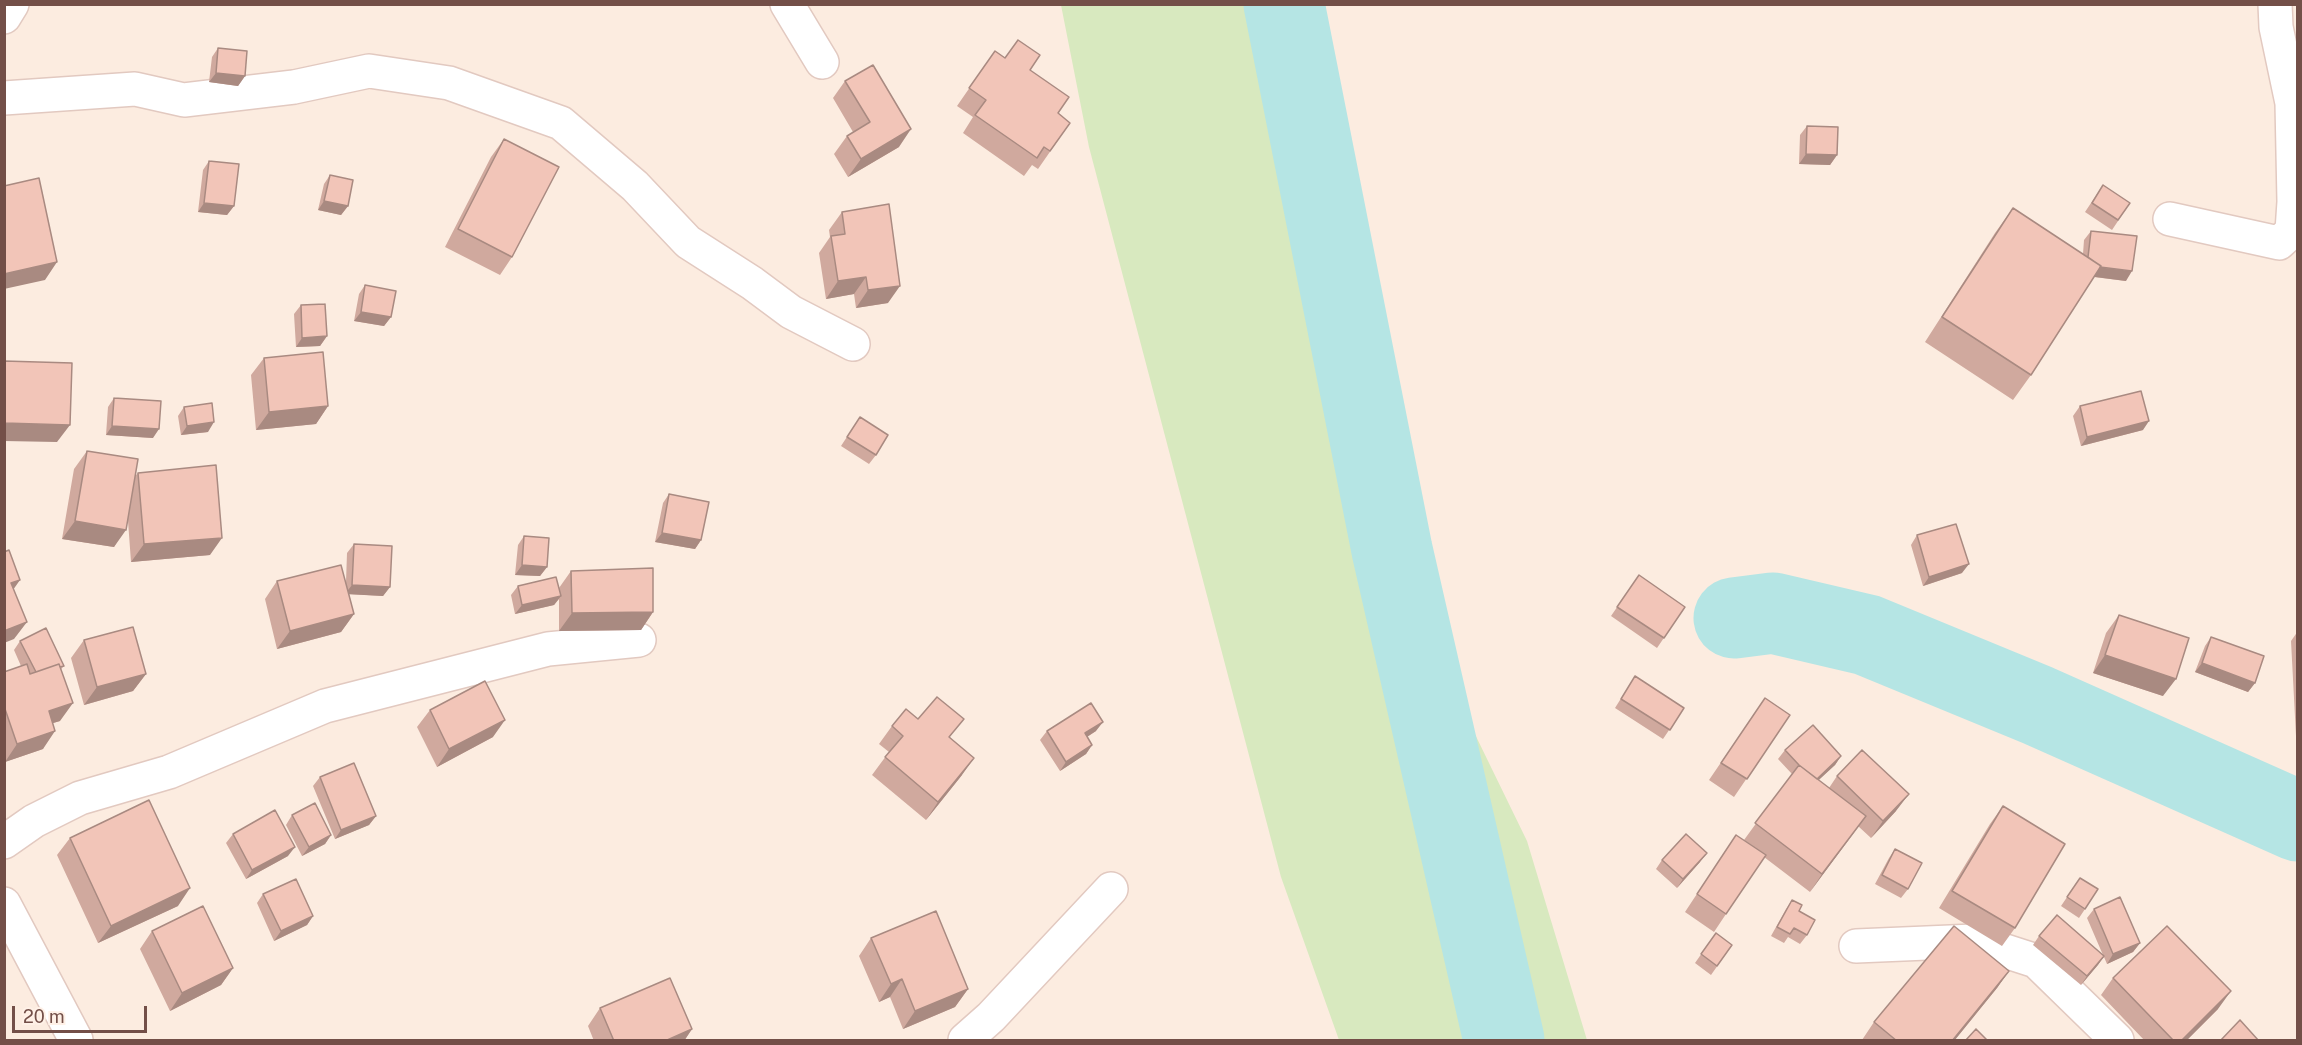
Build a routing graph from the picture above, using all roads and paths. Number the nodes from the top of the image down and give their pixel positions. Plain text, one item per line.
1 (12, 4) edge
2 (787, 4) edge
3 (2275, 4) edge
4 (4, 17) edge
5 (822, 62) dead end
6 (4, 98) edge
7 (2170, 219) dead end
8 (853, 344) dead end
9 (639, 640) dead end
10 (4, 842) edge
11 (1111, 889) dead end
12 (4, 904) edge
13 (1857, 945) dead end
14 (76, 1041) edge
15 (964, 1041) edge
16 (2117, 1041) edge

1 - 4 street
2 - 5 street
3 - 7 street
6 - 8 street
9 - 10 street
11 - 15 street
12 - 14 street
13 - 16 street

